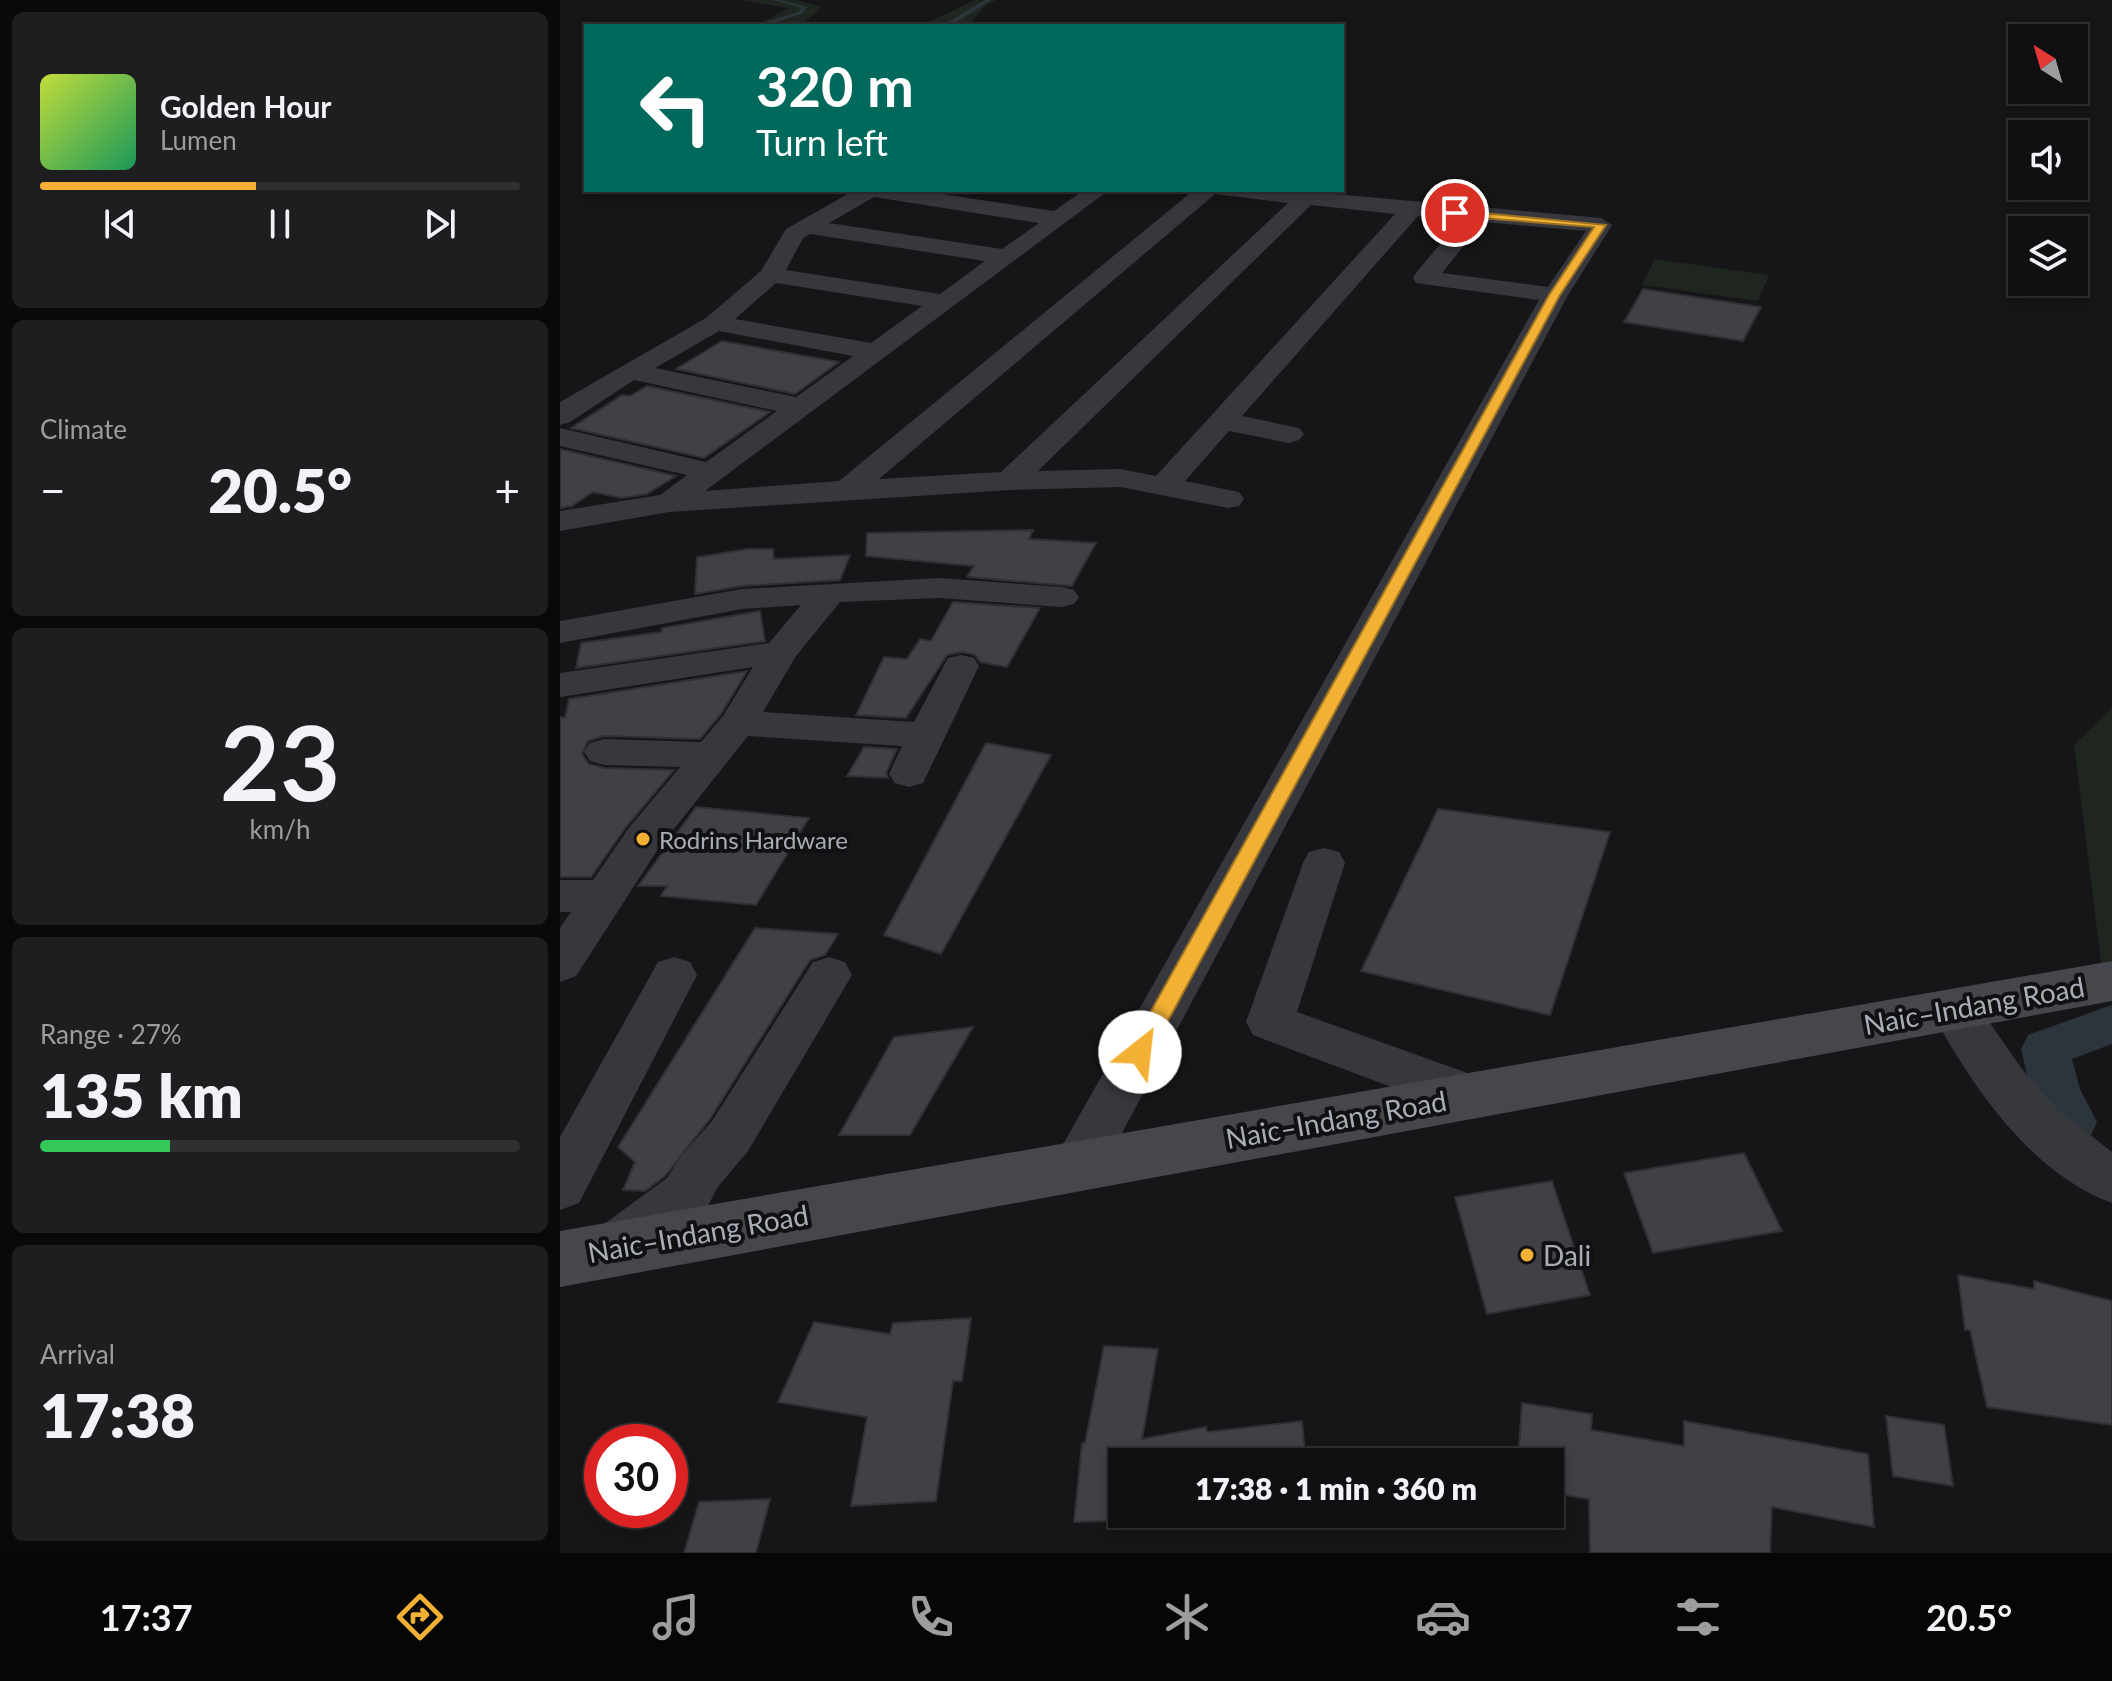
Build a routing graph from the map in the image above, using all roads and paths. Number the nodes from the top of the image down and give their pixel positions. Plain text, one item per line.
1 (867, 192) edge
2 (884, 192) edge
3 (1095, 192) edge
4 (1205, 192) edge
5 (1241, 192) edge
6 (1305, 199) junction
7 (1412, 209) junction
8 (1477, 214) junction
9 (1060, 219) junction
10 (806, 227) junction
11 (1007, 257) junction
12 (771, 275) junction
13 (1555, 295) junction
14 (945, 302) junction
15 (715, 323) junction
16 (876, 352) junction
17 (630, 371) junction
18 (801, 407) junction
19 (560, 416) edge
20 (1221, 421) junction
21 (1289, 434) dead end
22 (560, 437) edge
23 (712, 472) junction
24 (1010, 481) junction
25 (1164, 486) junction
26 (847, 490) junction
27 (1228, 499) dead end
28 (669, 503) junction
29 (560, 521) edge
30 (830, 592) junction
31 (1062, 597) dead end
32 (560, 632) edge
33 (780, 652) junction
34 (961, 666) dead end
35 (562, 688) edge
36 (926, 735) junction
37 (725, 739) junction
38 (604, 752) dead end
39 (909, 774) dead end
40 (1324, 863) dead end
41 (560, 896) edge
42 (605, 896) junction
43 (560, 964) edge
44 (674, 975) dead end
45 (829, 975) dead end
46 (2112, 981) edge
47 (1954, 1009) junction
48 (1469, 1095) junction
49 (1079, 1164) junction
50 (2112, 1180) edge
51 (560, 1187) edge
52 (586, 1254) edge

1 - 10 street
2 - 9 street
3 - 9 street
4 - 26 street
5 - 6 street
6 - 7 street
6 - 24 street
7 - 8 street
7 - 20 street
8 - 13 street
8 - 13 street
9 - 11 street
10 - 11 street
10 - 12 street
11 - 14 street
12 - 14 street
12 - 15 street
13 - 49 street
14 - 16 street
15 - 16 street
15 - 17 street
16 - 18 street
17 - 18 street
17 - 19 street
18 - 23 street
20 - 21 street
20 - 25 street
22 - 23 street
23 - 28 street
24 - 25 street
24 - 26 street
25 - 27 street
26 - 28 street
28 - 29 street
30 - 31 street
30 - 32 street
30 - 33 street
33 - 35 street
33 - 37 street
34 - 36 street
36 - 37 street
36 - 39 street
37 - 38 street
37 - 42 street
40 - 48 street
41 - 42 street
42 - 43 street
44 - 51 street
45 - 52 street
46 - 47 main road, Naic–Indang Road
47 - 48 main road, Naic–Indang Road
47 - 50 street
48 - 49 main road, Naic–Indang Road
49 - 52 main road, Naic–Indang Road

